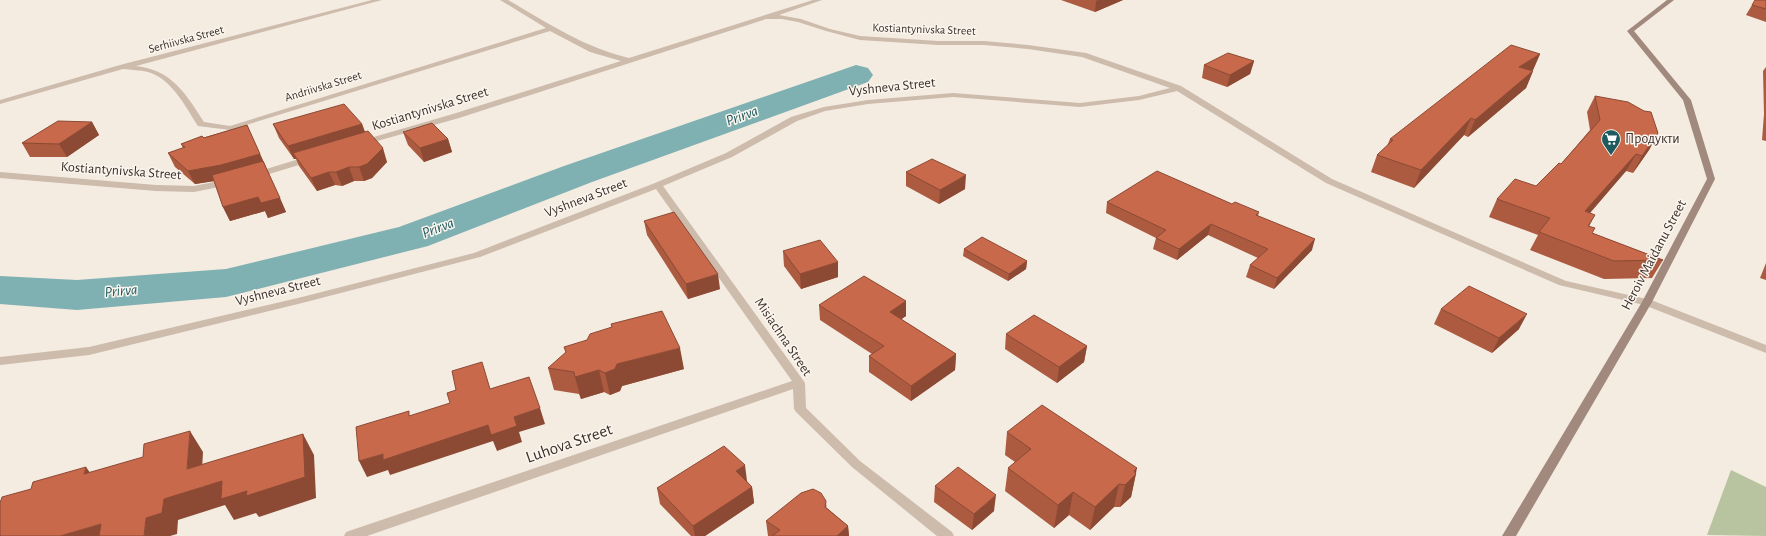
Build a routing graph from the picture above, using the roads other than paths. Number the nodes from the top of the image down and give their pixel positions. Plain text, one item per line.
1 (379, 0) edge
2 (503, 0) edge
3 (819, 0) edge
4 (1670, 0) edge
5 (766, 17) junction
6 (550, 30) junction
7 (629, 60) junction
8 (123, 67) junction
9 (1178, 88) junction
10 (0, 102) edge
11 (357, 145) edge
12 (320, 156) edge
13 (0, 175) edge
14 (658, 185) junction
15 (1647, 302) junction
16 (1766, 349) edge
17 (0, 361) edge
18 (799, 382) junction
19 (351, 536) edge
20 (947, 536) edge
21 (1509, 536) edge

1 - 8 street, Serhiivska Street
2 - 6 street
3 - 5 street, Kostiantynivska Street
4 - 15 street, Heroiv Maidanu Street
5 - 7 street, Kostiantynivska Street
5 - 9 street, Kostiantynivska Street
6 - 7 street
6 - 8 street, Andriivska Street
7 - 11 street, Kostiantynivska Street
8 - 10 street, Serhiivska Street
9 - 14 street, Vyshneva Street
9 - 15 street, Kostiantynivska Street
12 - 13 street, Kostiantynivska Street
14 - 17 street, Vyshneva Street
14 - 18 street, Misiachna Street
15 - 16 street, Kostiantynivska Street
15 - 21 street, Heroiv Maidanu Street
18 - 19 street, Luhova Street
18 - 20 street, Misiachna Street

